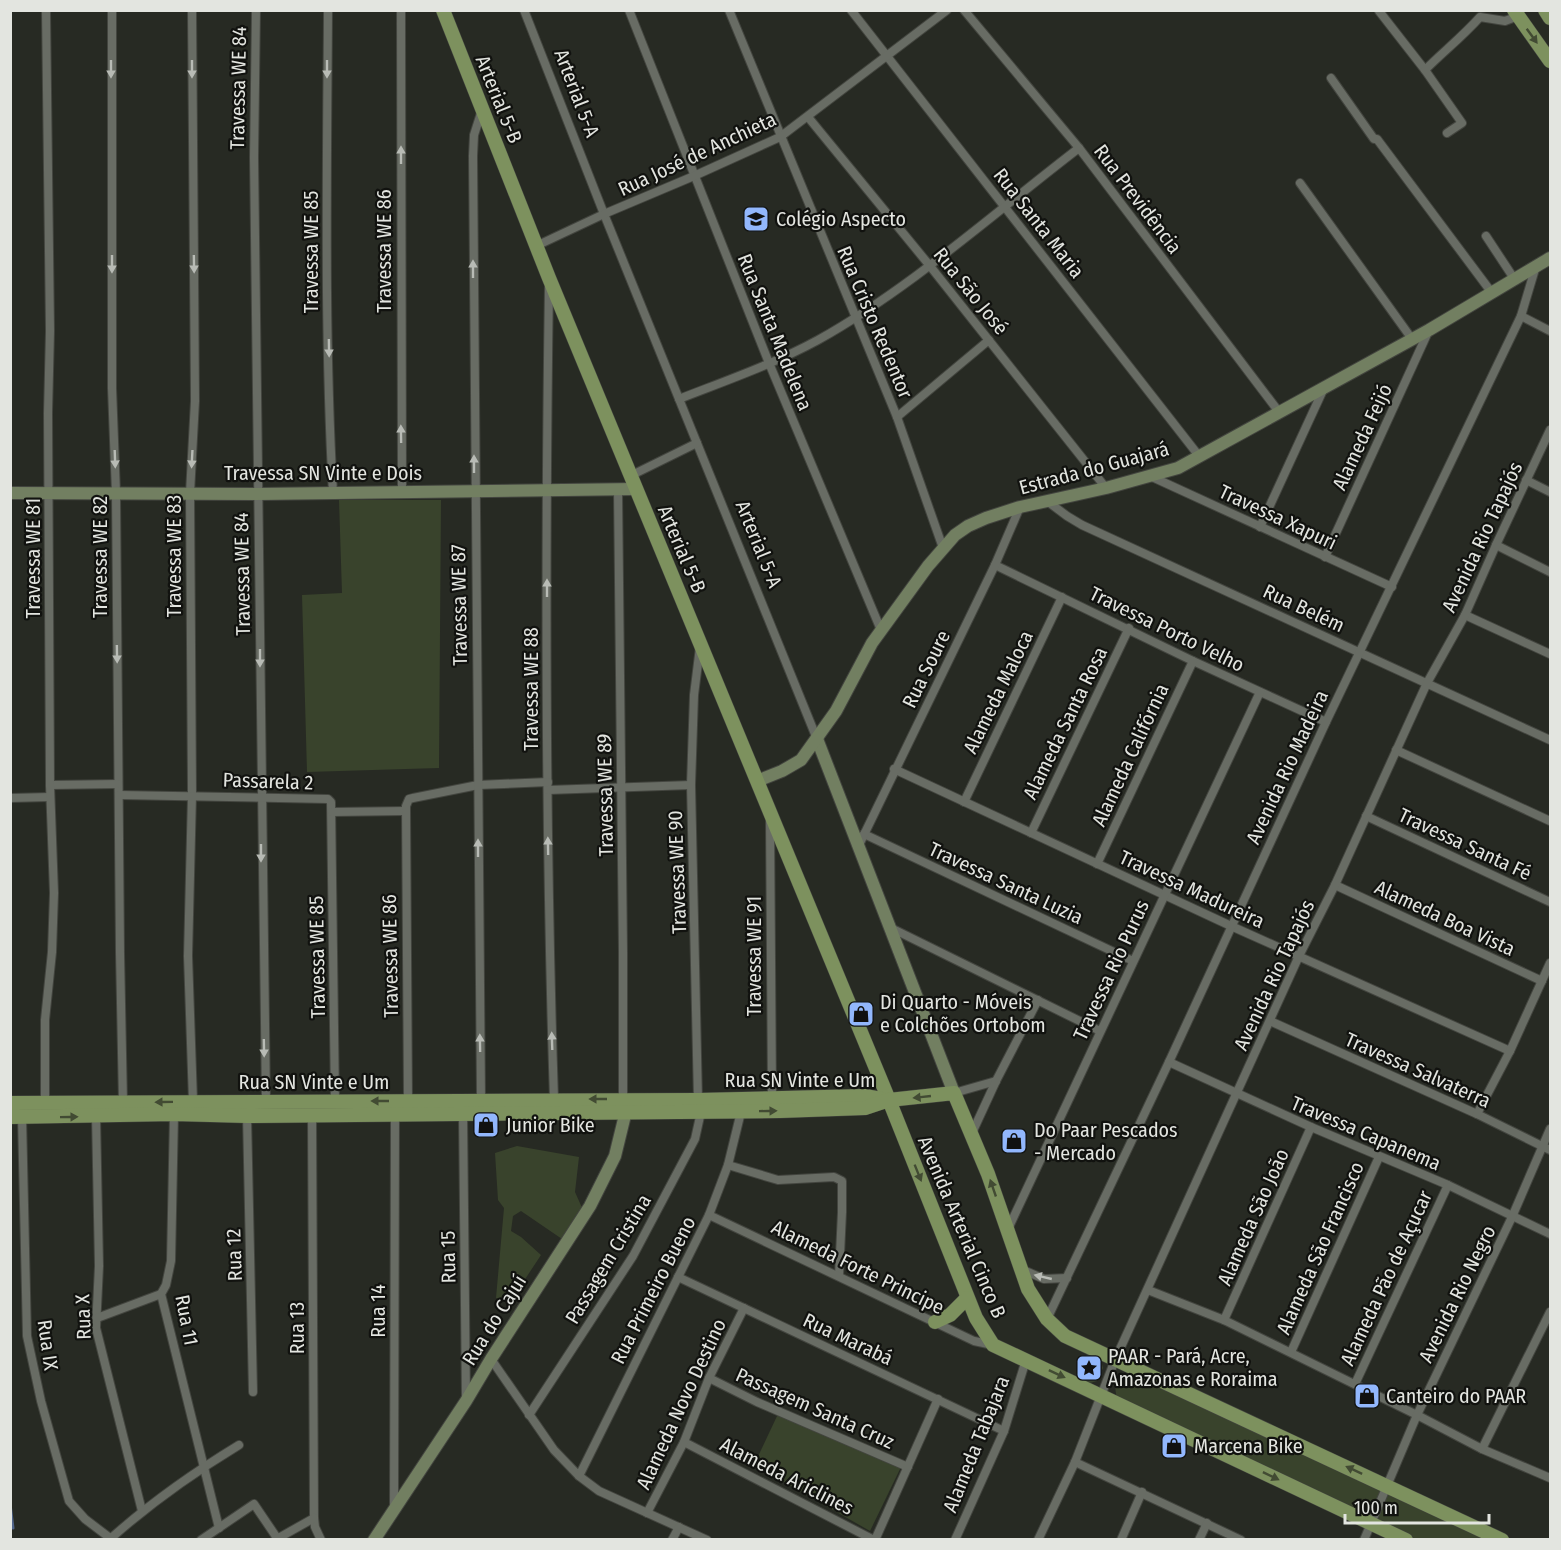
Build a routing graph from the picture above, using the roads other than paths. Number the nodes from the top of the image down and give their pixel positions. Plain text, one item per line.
1 (46, 10) edge
2 (112, 10) edge
3 (192, 10) edge
4 (256, 10) edge
5 (328, 10) edge
6 (401, 10) edge
7 (443, 10) edge
8 (524, 10) edge
9 (629, 10) edge
10 (729, 10) edge
11 (851, 10) edge
12 (947, 10) edge
13 (964, 10) edge
14 (1545, 10) edge
15 (1379, 11) edge
16 (1516, 13) edge
17 (1551, 18) edge
18 (887, 56) junction
19 (1551, 61) edge
20 (1425, 70) junction
21 (1331, 78) dead end
22 (482, 109) junction
23 (808, 117) junction
24 (1447, 133) dead end
25 (780, 137) junction
26 (1079, 148) junction
27 (694, 177) junction
28 (1300, 183) dead end
29 (1004, 205) junction
30 (604, 214) junction
31 (1486, 236) dead end
32 (536, 246) junction
33 (1551, 258) edge
34 (930, 266) junction
35 (1535, 269) junction
36 (549, 278) junction
37 (1515, 280) junction
38 (1491, 293) junction
39 (1521, 316) junction
40 (855, 317) junction
41 (1429, 330) junction
42 (1551, 331) edge
43 (1412, 339) junction
44 (989, 340) junction
45 (769, 363) junction
46 (1324, 388) junction
47 (679, 399) junction
48 (1280, 412) junction
49 (897, 417) junction
50 (1551, 430) edge
51 (697, 444) junction
52 (1199, 456) junction
53 (630, 476) junction
54 (1150, 476) junction
55 (1526, 480) junction
56 (1106, 488) junction
57 (636, 489) junction
58 (474, 490) junction
59 (547, 490) junction
60 (618, 490) junction
61 (402, 492) junction
62 (1551, 492) edge
63 (10, 493) edge
64 (49, 493) junction
65 (116, 493) junction
66 (190, 493) junction
67 (333, 493) junction
68 (258, 494) junction
69 (1047, 501) junction
70 (1020, 507) junction
71 (1260, 527) junction
72 (1496, 545) junction
73 (943, 548) junction
74 (1325, 557) junction
75 (995, 565) junction
76 (1551, 572) edge
77 (1392, 587) junction
78 (1062, 597) junction
79 (1465, 615) junction
80 (1129, 628) junction
81 (881, 630) junction
82 (700, 643) junction
83 (1360, 652) junction
84 (1551, 654) edge
85 (1193, 661) junction
86 (1427, 682) junction
87 (1260, 692) junction
88 (1326, 722) junction
89 (817, 739) junction
90 (1551, 740) edge
91 (1396, 750) junction
92 (894, 769) junction
93 (757, 781) junction
94 (118, 784) junction
95 (50, 785) junction
96 (478, 785) junction
97 (690, 785) junction
98 (548, 786) junction
99 (622, 787) junction
100 (119, 795) junction
101 (192, 795) junction
102 (50, 797) junction
103 (261, 797) junction
104 (10, 798) edge
105 (964, 802) junction
106 (405, 811) junction
107 (332, 812) junction
108 (770, 814) junction
109 (1366, 816) junction
110 (1551, 821) edge
111 (1031, 833) junction
112 (861, 840) junction
113 (1097, 864) junction
114 (1335, 885) junction
115 (1164, 895) junction
116 (1551, 902) edge
117 (1232, 926) junction
118 (891, 928) junction
119 (1299, 956) junction
120 (1133, 961) junction
121 (1551, 963) edge
122 (1542, 981) junction
123 (1038, 1000) junction
124 (1270, 1021) junction
125 (1100, 1031) junction
126 (1510, 1051) junction
127 (1169, 1062) junction
128 (996, 1081) junction
129 (954, 1093) junction
130 (1237, 1094) junction
131 (772, 1098) junction
132 (554, 1099) junction
133 (889, 1100) junction
134 (193, 1101) junction
135 (335, 1101) junction
136 (408, 1101) junction
137 (481, 1101) junction
138 (266, 1102) junction
139 (10, 1103) edge
140 (123, 1103) junction
141 (45, 1104) junction
142 (624, 1106) junction
143 (699, 1106) junction
144 (725, 1106) junction
145 (438, 1107) junction
146 (304, 1110) junction
147 (741, 1112) junction
148 (395, 1113) junction
149 (463, 1113) junction
150 (174, 1114) junction
151 (1477, 1114) junction
152 (96, 1116) junction
153 (247, 1116) junction
154 (16, 1117) edge
155 (1311, 1128) junction
156 (1551, 1129) edge
157 (972, 1133) junction
158 (1547, 1148) edge
159 (1378, 1157) junction
160 (728, 1165) junction
161 (1448, 1185) junction
162 (709, 1215) junction
163 (1512, 1217) junction
164 (1007, 1229) junction
165 (1551, 1234) edge
166 (1021, 1269) junction
167 (839, 1276) junction
168 (678, 1277) junction
169 (1067, 1278) junction
170 (1148, 1290) junction
171 (161, 1294) junction
172 (968, 1298) junction
173 (744, 1308) junction
174 (1551, 1312) edge
175 (97, 1318) junction
176 (1047, 1319) junction
177 (1224, 1320) junction
178 (935, 1322) junction
179 (993, 1345) junction
180 (1291, 1352) junction
181 (491, 1359) junction
182 (1026, 1360) junction
183 (1115, 1360) junction
184 (709, 1378) junction
185 (1355, 1384) junction
186 (253, 1392) dead end
187 (1103, 1395) junction
188 (938, 1399) junction
189 (466, 1401) junction
190 (529, 1415) junction
191 (1417, 1415) junction
192 (1004, 1431) junction
193 (684, 1442) junction
194 (239, 1445) dead end
195 (1482, 1449) junction
196 (1075, 1462) junction
197 (205, 1466) junction
198 (908, 1467) junction
199 (579, 1476) junction
200 (1551, 1479) edge
201 (1388, 1485) junction
202 (1142, 1492) junction
203 (394, 1509) junction
204 (142, 1511) junction
205 (647, 1513) junction
206 (314, 1518) junction
207 (1207, 1523) junction
208 (1371, 1523) junction
209 (679, 1527) junction
210 (219, 1528) junction
211 (109, 1539) edge
212 (201, 1539) edge
213 (276, 1539) edge
214 (321, 1539) edge
215 (374, 1539) edge
216 (672, 1539) edge
217 (706, 1539) edge
218 (874, 1539) edge
219 (955, 1539) edge
220 (1038, 1539) edge
221 (1121, 1539) edge
222 (1199, 1539) edge
223 (1241, 1539) edge
224 (1364, 1539) edge
225 (1407, 1539) edge
226 (1502, 1539) edge

1 - 64 street, Travessa WE 81
2 -> 65 street, Travessa WE 82
3 -> 66 street, Travessa WE 83
4 - 68 street, Travessa WE 84
5 -> 67 street, Travessa WE 85
61 -> 6 street, Travessa WE 86
7 - 22 main road, Arterial 5-B
8 - 30 street, Arterial 5-A
9 - 27 street, Rua Santa Madelena
10 - 25 street, Rua Cristo Redentor
11 - 18 street, Rua Santa Maria
12 - 18 street, Rua José de Anchieta
13 - 26 street, Rua Previdência
14 - 17 main road
15 - 20 street
16 -> 19 main road
16 - 20 street
18 - 23 street, Rua José de Anchieta
18 - 29 street, Rua Santa Maria
20 - 24 street
21 - 38 street
22 - 32 main road, Arterial 5-B
58 -> 22 street, Travessa WE 87
23 - 25 street, Rua José de Anchieta
23 - 34 street, Rua São José
25 - 27 street, Rua José de Anchieta
25 - 40 street, Rua Cristo Redentor
26 - 29 street
26 - 48 street, Rua Previdência
27 - 30 street, Rua José de Anchieta
27 - 45 street, Rua Santa Madelena
28 - 43 street
29 - 34 street
29 - 52 street, Rua Santa Maria
30 - 32 street, Rua José de Anchieta
30 - 47 street, Arterial 5-A
31 - 37 street
32 - 36 main road, Arterial 5-B
33 - 35 street, Estrada do Guajará
34 - 40 street
34 - 44 street, Rua São José
35 - 37 street, Estrada do Guajará
35 - 39 street, Avenida Rio Madeira
36 - 53 main road, Arterial 5-B
36 - 59 street, Travessa WE 88
37 - 38 street, Estrada do Guajará
38 - 41 street, Estrada do Guajará
39 - 42 street
39 - 77 street, Avenida Rio Madeira
40 - 45 street
40 - 49 street, Rua Cristo Redentor
41 - 43 street, Estrada do Guajará
41 - 74 street, Alameda Feijó
43 - 46 street, Estrada do Guajará
44 - 49 street
44 - 56 street, Rua São José
45 - 47 street
45 - 81 street, Rua Santa Madelena
46 - 48 street, Estrada do Guajará
46 - 71 street
47 - 51 street, Arterial 5-A
48 - 52 street, Estrada do Guajará
49 - 73 street, Rua Cristo Redentor
50 - 55 street, Avenida Rio Tapajós
51 - 53 street
51 - 89 street, Arterial 5-A
52 - 54 street, Estrada do Guajará
53 - 57 main road, Arterial 5-B
54 - 56 street, Estrada do Guajará
54 - 71 street, Travessa Xapuri
55 - 62 street
55 - 72 street, Avenida Rio Tapajós
56 - 69 street, Estrada do Guajará
57 - 60 street, Travessa SN Vinte e Dois
57 - 82 main road, Arterial 5-B
58 - 59 street, Travessa SN Vinte e Dois
58 - 61 street, Travessa SN Vinte e Dois
58 - 96 street, Travessa WE 87
59 - 60 street, Travessa SN Vinte e Dois
98 -> 59 street, Travessa WE 88
60 - 99 street, Travessa WE 89
61 - 67 street, Travessa SN Vinte e Dois
63 - 64 street, Travessa SN Vinte e Dois
64 - 65 street, Travessa SN Vinte e Dois
64 - 95 street, Travessa WE 81
65 - 66 street, Travessa SN Vinte e Dois
65 -> 94 street, Travessa WE 82
66 - 68 street, Travessa SN Vinte e Dois
66 - 101 street, Travessa WE 83
67 - 68 street, Travessa SN Vinte e Dois
68 -> 103 street, Travessa WE 84
69 - 70 street, Estrada do Guajará
69 - 83 street, Rua Belém
70 - 73 street, Estrada do Guajará
70 - 75 street, Rua Soure
71 - 74 street, Travessa Xapuri
72 - 76 street
72 - 79 street, Avenida Rio Tapajós
73 - 81 street, Estrada do Guajará
74 - 77 street, Travessa Xapuri
75 - 78 street, Travessa Porto Velho
75 - 92 street, Rua Soure
77 - 83 street, Avenida Rio Madeira
78 - 80 street, Travessa Porto Velho
78 - 105 street, Alameda Maloca
79 - 84 street
79 - 86 street, Avenida Rio Tapajós
80 - 85 street, Travessa Porto Velho
80 - 111 street, Alameda Santa Rosa
81 - 89 street, Estrada do Guajará
82 - 93 main road, Arterial 5-B
82 - 97 street, Travessa WE 90
83 - 86 street, Rua Belém
83 - 88 street, Avenida Rio Madeira
85 - 87 street, Travessa Porto Velho
85 - 113 street, Alameda Califórnia
86 - 90 street, Rua Belém
86 - 91 street, Avenida Rio Tapajós
87 - 88 street, Travessa Porto Velho
87 - 115 street, Travessa Rio Purus
88 - 117 street, Avenida Rio Madeira
89 - 93 street, Estrada do Guajará
89 - 112 street, Arterial 5-A
91 - 109 street, Avenida Rio Tapajós
91 - 110 street
92 - 105 street, Travessa Madureira
92 - 112 street, Rua Soure
93 - 108 main road, Arterial 5-B
94 - 95 street
94 - 100 street, Travessa WE 82
95 - 102 street, Travessa WE 81
96 - 98 street
96 - 106 street
137 -> 96 street, Travessa WE 87
97 - 99 street
97 - 143 street, Travessa WE 90
98 - 99 street
132 -> 98 street, Travessa WE 88
99 - 142 street, Travessa WE 89
100 - 101 street, Passarela 2
100 - 140 street, Travessa WE 82
101 - 103 street, Passarela 2
101 - 134 street, Travessa WE 83
102 - 104 street
102 - 141 street, Travessa WE 81
103 - 107 street, Passarela 2
103 -> 138 street, Travessa WE 84
105 - 111 street, Travessa Madureira
106 - 107 street, Passarela 2
106 - 136 street, Travessa WE 86
107 - 135 street, Travessa WE 85
108 - 131 street, Travessa WE 91
108 - 133 main road, Arterial 5-B
109 - 114 street, Avenida Rio Tapajós
109 - 116 street, Travessa Santa Fé
111 - 113 street, Travessa Madureira
112 - 118 street, Arterial 5-A
112 - 120 street, Travessa Santa Luzia
113 - 115 street, Travessa Madureira
114 - 119 street, Avenida Rio Tapajós
114 - 122 street, Alameda Boa Vista
115 - 117 street, Travessa Madureira
115 - 120 street, Travessa Rio Purus
117 - 119 street, Travessa Madureira
117 - 127 street, Avenida Rio Madeira
118 - 123 street
118 - 129 street, Arterial 5-A
119 - 124 street, Avenida Rio Tapajós
119 - 126 street, Travessa Madureira
120 - 125 street, Travessa Rio Purus
121 - 122 street
122 - 126 street
123 - 125 street
123 - 128 street
124 - 130 street, Avenida Rio Tapajós
124 - 151 street, Travessa Salvaterra
125 - 164 street, Travessa Rio Purus
126 - 151 street
127 - 130 street, Travessa Capanema
127 - 169 street, Avenida Rio Madeira
128 - 129 street
128 - 157 street
129 -> 133 main road
129 - 157 main road
130 - 155 street, Travessa Capanema
130 - 170 street, Avenida Rio Tapajós
131 - 133 main road, Rua SN Vinte e Um
131 - 144 main road, Rua SN Vinte e Um
132 - 137 main road, Rua SN Vinte e Um
142 -> 132 main road, Rua SN Vinte e Um
147 -> 133 main road, Rua SN Vinte e Um
133 -> 172 main road, Avenida Arterial Cinco B
134 - 138 main road, Rua SN Vinte e Um
134 -> 140 main road, Rua SN Vinte e Um
136 -> 135 main road, Rua SN Vinte e Um
135 - 146 main road, Rua SN Vinte e Um
136 - 145 main road, Rua SN Vinte e Um
137 - 145 main road, Rua SN Vinte e Um
138 - 146 main road, Rua SN Vinte e Um
139 - 141 main road, Rua SN Vinte e Um
140 - 141 main road, Rua SN Vinte e Um
142 - 143 main road, Rua SN Vinte e Um
142 - 149 main road, Rua SN Vinte e Um
142 - 181 street, Rua do Cajuí
143 - 144 main road, Rua SN Vinte e Um
143 - 190 street, Passagem Cristina
144 - 147 main road, Rua SN Vinte e Um
145 - 148 main road, Rua SN Vinte e Um
145 - 149 main road, Rua SN Vinte e Um
146 - 148 main road, Rua SN Vinte e Um
146 - 153 main road, Rua SN Vinte e Um
146 - 206 street, Rua 13
147 - 160 street, Rua Primeiro Bueno
148 - 203 street, Rua 14
149 - 189 street, Rua 15
150 - 152 main road, Rua SN Vinte e Um
150 - 153 main road, Rua SN Vinte e Um
150 - 171 street, Rua 11
151 - 158 street, Travessa Salvaterra
154 -> 152 main road, Rua SN Vinte e Um
152 - 175 street, Rua X
153 - 186 street, Rua 12
154 - 211 street, Rua IX
155 - 159 street, Travessa Capanema
155 - 177 street, Alameda São João
156 - 158 street, Avenida Rio Negro
164 -> 157 main road
158 - 163 street, Avenida Rio Negro
159 - 161 street, Travessa Capanema
159 - 180 street, Alameda São Francisco
160 - 162 street, Rua Primeiro Bueno
160 - 167 street
161 - 163 street, Travessa Capanema
161 - 185 street, Alameda Pão de Açucar
162 - 167 street, Alameda Forte Principe
162 - 168 street, Rua Primeiro Bueno
163 - 165 street, Travessa Capanema
163 - 191 street, Avenida Rio Negro
164 - 166 main road
169 -> 166 street
166 - 176 main road
167 - 178 street, Alameda Forte Principe
168 - 173 street, Rua Marabá
168 - 199 street, Rua Primeiro Bueno
169 - 176 street, Avenida Rio Madeira
170 - 177 street
170 - 183 street, Avenida Rio Tapajós
171 - 175 street
171 - 197 street, Rua 11
172 - 178 main road
172 - 179 main road, Avenida Arterial Cinco B
173 - 184 street, Alameda Novo Destino
173 - 188 street, Rua Marabá
174 - 195 street
175 - 204 street, Rua X
176 - 183 main road
177 - 180 street
178 - 179 street, Alameda Forte Principe
179 - 182 main road, Avenida Arterial Cinco B
180 - 185 street
181 - 189 street, Rua do Cajuí
181 - 190 street
182 -> 187 main road, Avenida Arterial Cinco B
182 - 192 street, Alameda Tabajara
183 - 187 street, Avenida Rio Tapajós
201 -> 183 main road
184 - 193 street, Alameda Novo Destino
184 - 198 street, Passagem Santa Cruz
185 - 191 street
187 - 196 street, Avenida Rio Tapajós
187 -> 208 main road, Avenida Arterial Cinco B
188 - 192 street, Rua Marabá
188 - 198 street
189 - 203 street, Rua do Cajuí
190 - 199 street
191 - 195 street
191 - 201 street, Avenida Rio Negro
192 - 219 street, Alameda Tabajara
193 - 205 street, Alameda Novo Destino
193 - 218 street, Alameda Ariclines
194 - 197 street
195 - 200 street
196 - 202 street
196 - 220 street, Avenida Rio Tapajós
197 - 204 street
197 - 210 street, Rua 11
198 - 218 street
199 - 205 street
201 - 208 street, Avenida Rio Negro
201 - 226 main road
202 - 207 street
202 - 221 street
203 - 215 street, Rua do Cajuí
204 - 211 street
205 - 209 street
206 - 213 street
206 - 214 street, Rua 13
207 - 222 street
207 - 223 street
208 - 224 street, Avenida Rio Negro
208 - 225 main road, Avenida Arterial Cinco B
209 - 216 street
209 - 217 street
210 - 212 street
210 - 213 street

